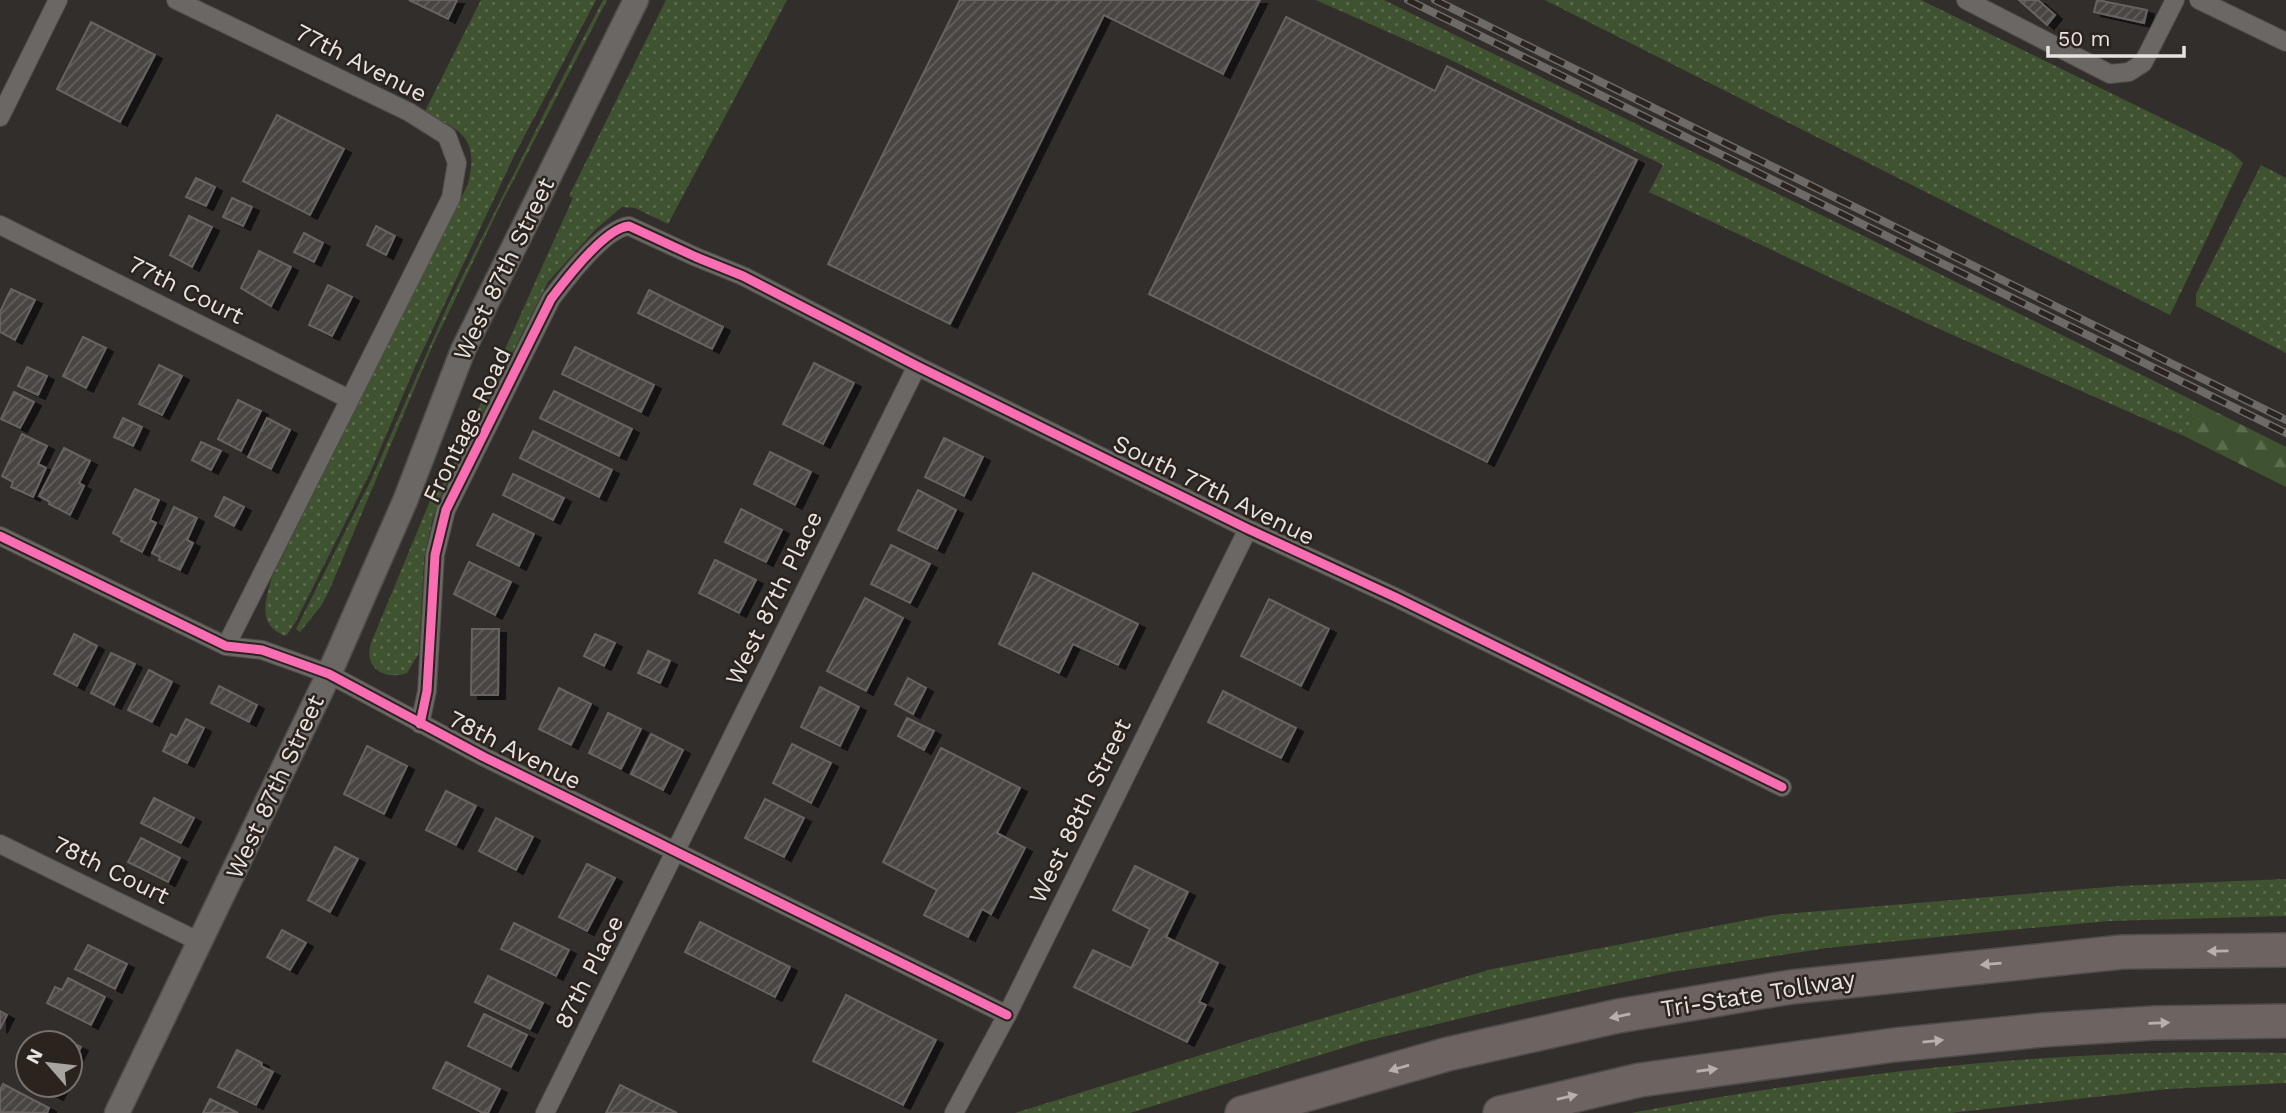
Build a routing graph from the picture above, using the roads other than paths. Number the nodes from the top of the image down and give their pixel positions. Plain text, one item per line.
1 (58, 0) edge
2 (176, 0) edge
3 (636, 0) edge
4 (2175, 0) edge
5 (2199, 0) edge
6 (1973, 2) edge
7 (2286, 42) edge
8 (0, 117) edge
9 (0, 225) edge
10 (629, 226) joint
11 (917, 366) junction
12 (349, 399) junction
13 (1248, 529) junction
14 (0, 536) edge
15 (226, 646) junction
16 (329, 674) junction
17 (419, 724) junction
18 (1782, 787) dead end
19 (0, 844) edge
20 (676, 852) junction
21 (200, 942) junction
22 (2286, 950) edge
23 (1007, 1015) junction
24 (2286, 1021) edge
25 (117, 1113) edge
26 (545, 1113) edge
27 (954, 1113) edge
28 (1242, 1113) edge
29 (1500, 1113) edge

1 - 8 street
2 - 12 street, 77th Avenue
3 - 16 main road, West 87th Street
4 - 6 street
5 - 7 street
9 - 12 street, 77th Court
10 - 11 street, South 77th Avenue
10 - 17 street, Frontage Road
11 - 13 street, South 77th Avenue
11 - 20 street, West 87th Place
12 - 15 street
13 - 18 street, South 77th Avenue
13 - 23 street, West 88th Street
14 - 15 street, 78th Avenue
15 - 16 street, 78th Avenue
16 - 17 street, 78th Avenue
16 - 21 main road, West 87th Street
17 - 20 street, 78th Avenue
19 - 21 street, 78th Court
20 - 23 street, 78th Avenue
20 - 26 street, 87th Place
21 - 25 main road, West 87th Street
22 -> 28 highway, Tri-State Tollway
23 - 27 street, West 88th Street
29 -> 24 highway

